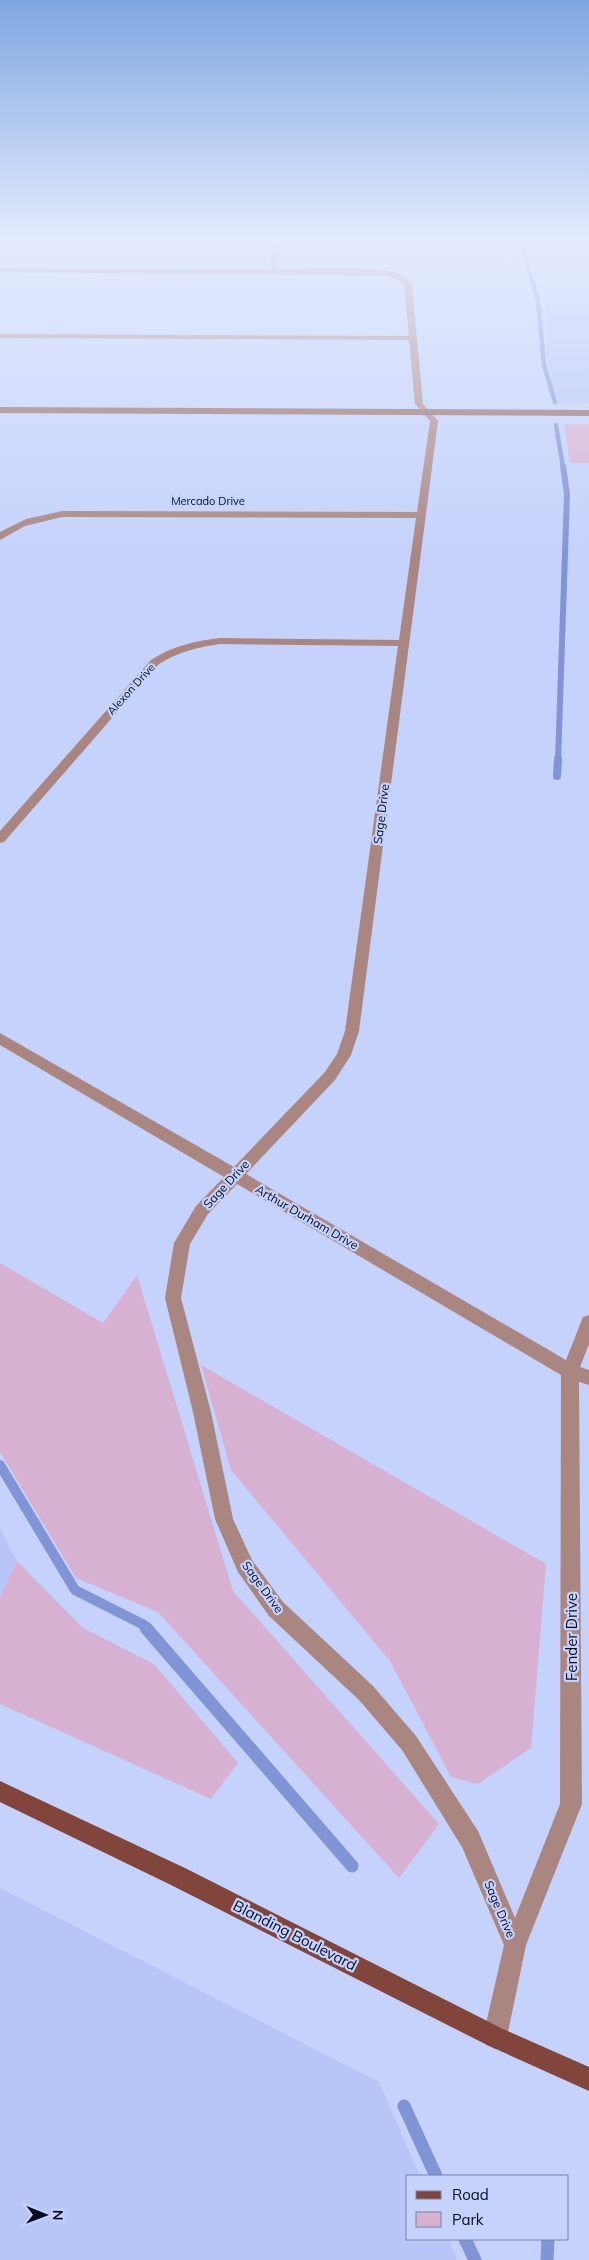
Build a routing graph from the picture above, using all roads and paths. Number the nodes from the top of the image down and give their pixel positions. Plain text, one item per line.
1 (413, 345) edge
2 (0, 410) edge
3 (426, 412) junction
4 (589, 413) edge
5 (420, 515) junction
6 (0, 536) edge
7 (403, 643) junction
8 (0, 839) edge
9 (0, 1038) edge
10 (235, 1174) junction
11 (589, 1322) edge
12 (570, 1371) junction
13 (589, 1378) edge
14 (0, 1791) edge
15 (515, 1945) junction
16 (495, 2037) junction
17 (589, 2079) edge

1 - 3 street, Sage Drive
2 - 3 street
3 - 4 street
3 - 5 street, Sage Drive
5 - 6 street, Mercado Drive
5 - 7 street, Sage Drive
7 - 8 street, Alexon Drive
7 - 10 street, Sage Drive
9 - 10 street, Arthur Durham Drive
10 - 12 street, Arthur Durham Drive
10 - 15 street, Sage Drive
11 - 12 street, Fender Drive
12 - 13 street, Arthur Durham Drive
12 - 15 street, Fender Drive
14 - 16 main road, Blanding Boulevard
15 - 16 street, Sage Drive
16 - 17 main road, Blanding Boulevard

